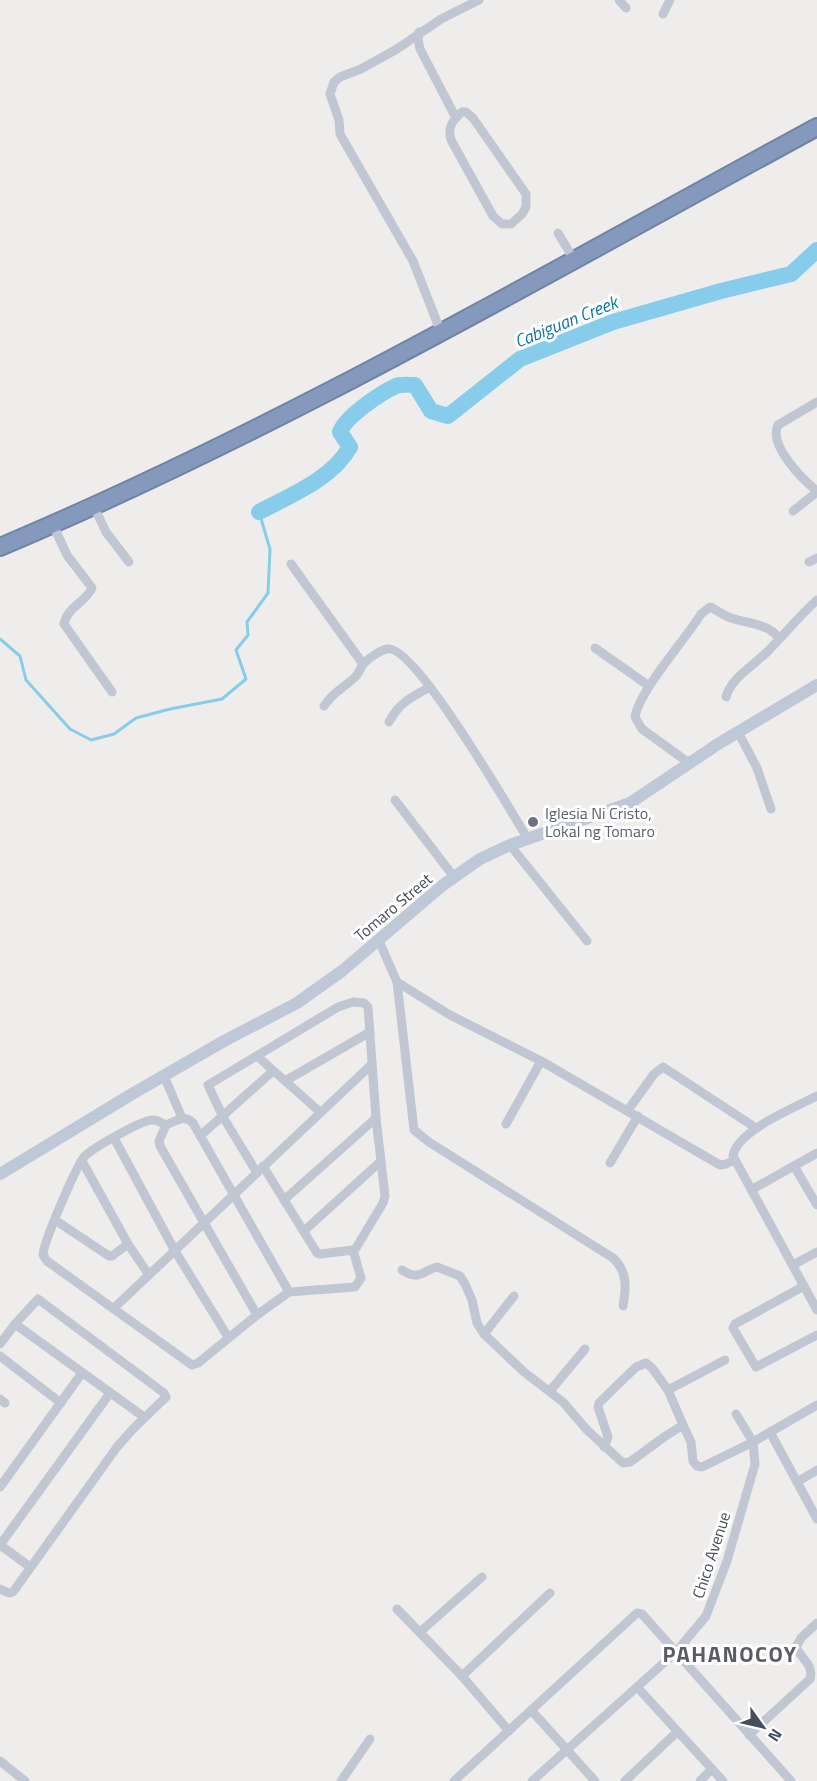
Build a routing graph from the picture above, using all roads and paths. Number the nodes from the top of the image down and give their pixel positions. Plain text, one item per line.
1 (478, 0) edge
2 (619, 0) edge
3 (670, 0) edge
4 (626, 8) dead end
5 (663, 14) dead end
6 (419, 32) junction
7 (456, 118) junction
8 (817, 127) edge
9 (817, 138) edge
10 (558, 233) dead end
11 (576, 262) junction
12 (442, 335) junction
13 (817, 402) edge
14 (817, 492) edge
15 (95, 510) junction
16 (793, 511) dead end
17 (55, 528) junction
18 (0, 548) edge
19 (0, 555) edge
20 (129, 562) dead end
21 (291, 564) dead end
22 (817, 600) edge
23 (779, 638) junction
24 (595, 648) dead end
25 (363, 664) junction
26 (817, 684) edge
27 (649, 686) junction
28 (430, 687) junction
29 (112, 692) dead end
30 (726, 697) dead end
31 (324, 706) dead end
32 (388, 722) dead end
33 (738, 732) junction
34 (689, 763) junction
35 (396, 800) dead end
36 (771, 809) dead end
37 (528, 839) junction
38 (510, 845) junction
39 (454, 877) junction
40 (379, 941) junction
41 (587, 941) dead end
42 (397, 982) junction
43 (369, 1032) junction
44 (257, 1056) junction
45 (541, 1061) junction
46 (371, 1065) junction
47 (273, 1071) junction
48 (164, 1076) junction
49 (285, 1081) junction
50 (817, 1096) edge
51 (628, 1110) junction
52 (320, 1112) junction
53 (638, 1116) junction
54 (223, 1117) junction
55 (182, 1118) junction
56 (376, 1118) junction
57 (506, 1124) dead end
58 (166, 1125) junction
59 (756, 1128) junction
60 (200, 1136) junction
61 (114, 1138) junction
62 (817, 1153) edge
63 (735, 1160) junction
64 (82, 1161) junction
65 (381, 1161) junction
66 (610, 1162) dead end
67 (794, 1166) junction
68 (260, 1170) junction
69 (0, 1174) edge
70 (751, 1190) junction
71 (234, 1195) junction
72 (284, 1200) junction
73 (817, 1205) edge
74 (56, 1220) junction
75 (203, 1222) junction
76 (304, 1231) junction
77 (129, 1244) junction
78 (353, 1250) junction
79 (175, 1251) junction
80 (817, 1251) edge
81 (793, 1265) junction
82 (402, 1270) dead end
83 (149, 1275) junction
84 (804, 1286) junction
85 (289, 1292) junction
86 (514, 1296) dead end
87 (623, 1306) dead end
88 (114, 1308) junction
89 (817, 1310) edge
90 (257, 1315) junction
91 (15, 1324) junction
92 (4, 1331) edge
93 (484, 1334) junction
94 (817, 1335) edge
95 (228, 1337) junction
96 (0, 1344) edge
97 (585, 1349) dead end
98 (0, 1356) edge
99 (725, 1360) dead end
100 (82, 1373) junction
101 (668, 1390) junction
102 (550, 1391) junction
103 (110, 1394) junction
104 (61, 1403) junction
105 (817, 1405) edge
106 (736, 1414) dead end
107 (144, 1417) junction
108 (684, 1425) junction
109 (770, 1432) junction
110 (753, 1442) junction
111 (604, 1447) junction
112 (817, 1470) edge
113 (797, 1482) junction
114 (0, 1487) edge
115 (817, 1519) edge
116 (0, 1545) edge
117 (30, 1567) junction
118 (482, 1577) dead end
119 (0, 1589) edge
120 (549, 1593) dead end
121 (398, 1609) dead end
122 (817, 1623) edge
123 (420, 1632) junction
124 (676, 1652) junction
125 (462, 1676) junction
126 (638, 1688) junction
127 (531, 1710) junction
128 (509, 1731) junction
129 (677, 1732) junction
130 (749, 1736) junction
131 (370, 1739) dead end
132 (567, 1750) junction
133 (0, 1761) edge
134 (712, 1769) junction
135 (25, 1781) edge
136 (341, 1781) edge
137 (454, 1781) edge
138 (532, 1781) edge
139 (595, 1781) edge
140 (625, 1781) edge
141 (699, 1781) edge
142 (723, 1781) edge
143 (791, 1781) edge

1 - 6 street
2 - 4 street
3 - 5 street
6 - 7 street
6 - 12 street
7 - 7 street
8 - 11 highway
9 - 11 highway
10 - 11 street
11 - 12 highway
12 - 15 highway
13 - 14 street
14 - 16 street
15 - 17 highway
15 - 20 street
17 - 18 highway
17 - 19 highway
17 - 29 street
21 - 25 street
22 - 23 street
23 - 27 street
23 - 30 street
24 - 27 street
25 - 28 street
25 - 31 street
26 - 33 street, Tomaro Street
27 - 34 street
28 - 32 street
28 - 37 street
33 - 34 street, Tomaro Street
33 - 36 street
34 - 37 street, Tomaro Street
35 - 39 street
37 - 38 street, Tomaro Street
38 - 39 street, Tomaro Street
38 - 41 street
39 - 40 street, Tomaro Street
40 - 42 street
40 - 48 street, Tomaro Street
42 - 45 street
42 - 87 street
43 - 44 street
43 - 46 street
43 - 49 street
44 - 47 street
44 - 54 street
45 - 51 street
45 - 57 street
46 - 52 street
46 - 56 street
47 - 49 street
47 - 54 street
48 - 55 street
48 - 69 street, Tomaro Street
49 - 52 street
50 - 59 street
51 - 53 street
51 - 59 street
52 - 68 street
53 - 63 street
53 - 66 street
54 - 60 street
54 - 68 street
55 - 58 street
55 - 60 street
56 - 65 street
56 - 72 street
58 - 61 street
58 - 75 street
59 - 63 street
60 - 71 street
61 - 64 street
61 - 79 street
62 - 67 street
63 - 70 street
64 - 74 street
64 - 77 street
65 - 76 street
65 - 78 street
67 - 70 street
67 - 73 street
68 - 71 street
68 - 72 street
70 - 81 street
71 - 75 street
71 - 85 street
72 - 76 street
74 - 77 street
74 - 88 street
75 - 79 street
75 - 90 street
76 - 78 street
77 - 83 street
78 - 85 street
79 - 83 street
79 - 95 street
80 - 81 street
81 - 84 street
82 - 93 street
83 - 88 street
84 - 89 street
84 - 94 street
85 - 90 street
86 - 93 street
88 - 95 street
90 - 95 street
91 - 92 street
91 - 100 street
91 - 107 street
92 - 96 street
93 - 102 street
97 - 102 street
98 - 104 street
99 - 101 street
100 - 103 street
100 - 104 street
101 - 108 street
101 - 111 street
102 - 111 street
103 - 107 street
103 - 116 street
104 - 114 street
105 - 109 street
106 - 110 street
107 - 117 street
108 - 110 street
108 - 111 street
109 - 110 street
109 - 113 street
110 - 124 street, Chico Avenue
112 - 113 street
113 - 115 street
116 - 117 street
117 - 119 street
118 - 123 street
120 - 125 street
121 - 123 street
122 - 130 street
123 - 125 street
124 - 126 street, Chico Avenue
124 - 127 street
124 - 130 street
125 - 128 street
126 - 129 street
126 - 132 street, Chico Avenue
127 - 128 street
127 - 132 street
128 - 137 street
129 - 134 street
129 - 140 street
130 - 143 street
131 - 136 street
132 - 138 street, Chico Avenue
132 - 139 street
133 - 135 street
134 - 141 street
134 - 142 street

